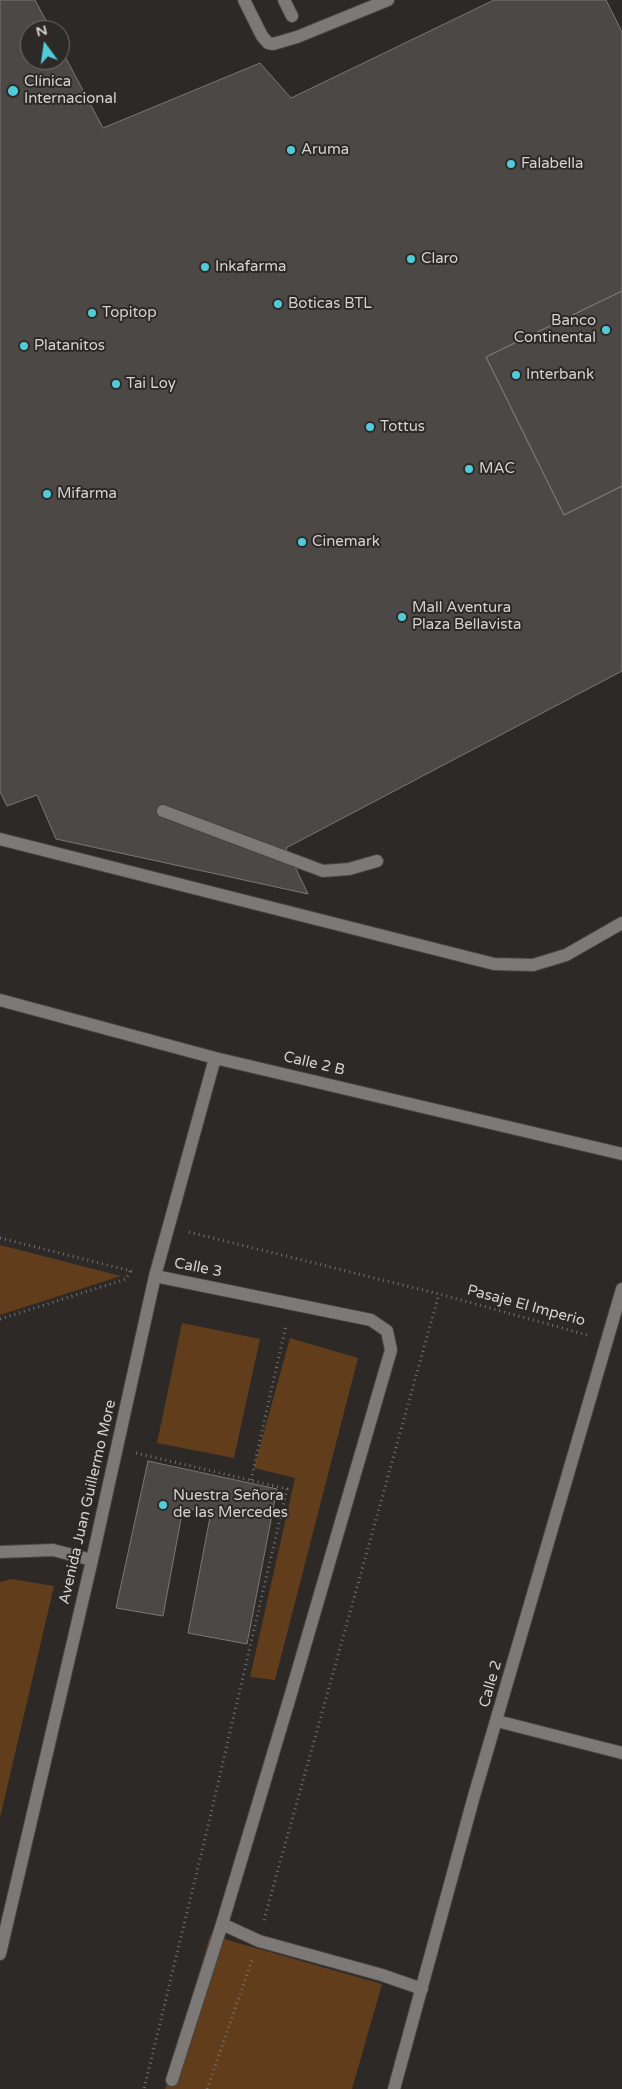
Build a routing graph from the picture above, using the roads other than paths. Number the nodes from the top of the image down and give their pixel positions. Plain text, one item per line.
1 (244, 0) edge
2 (284, 0) edge
3 (388, 0) edge
4 (292, 16) dead end
5 (163, 811) dead end
6 (0, 839) edge
7 (377, 861) dead end
8 (622, 923) edge
9 (0, 1000) edge
10 (215, 1058) junction
11 (622, 1154) edge
12 (155, 1276) junction
13 (622, 1289) edge
14 (0, 1552) edge
15 (92, 1560) junction
16 (497, 1721) junction
17 (622, 1753) edge
18 (222, 1924) junction
19 (0, 1954) edge
20 (422, 1989) junction
21 (172, 2080) dead end
22 (394, 2089) edge

1 - 3 street
2 - 4 street
5 - 7 street
6 - 8 street
9 - 10 street, Calle 2 B
10 - 11 street, Calle 2 B
10 - 12 street, Avenida Juan Guillermo More
12 - 15 street, Avenida Juan Guillermo More
12 - 18 street, Calle 3
13 - 16 street, Calle 2
14 - 15 street
15 - 19 street, Avenida Juan Guillermo More
16 - 17 street
16 - 20 street, Calle 2
18 - 20 street
18 - 21 street
20 - 22 street, Calle 2

